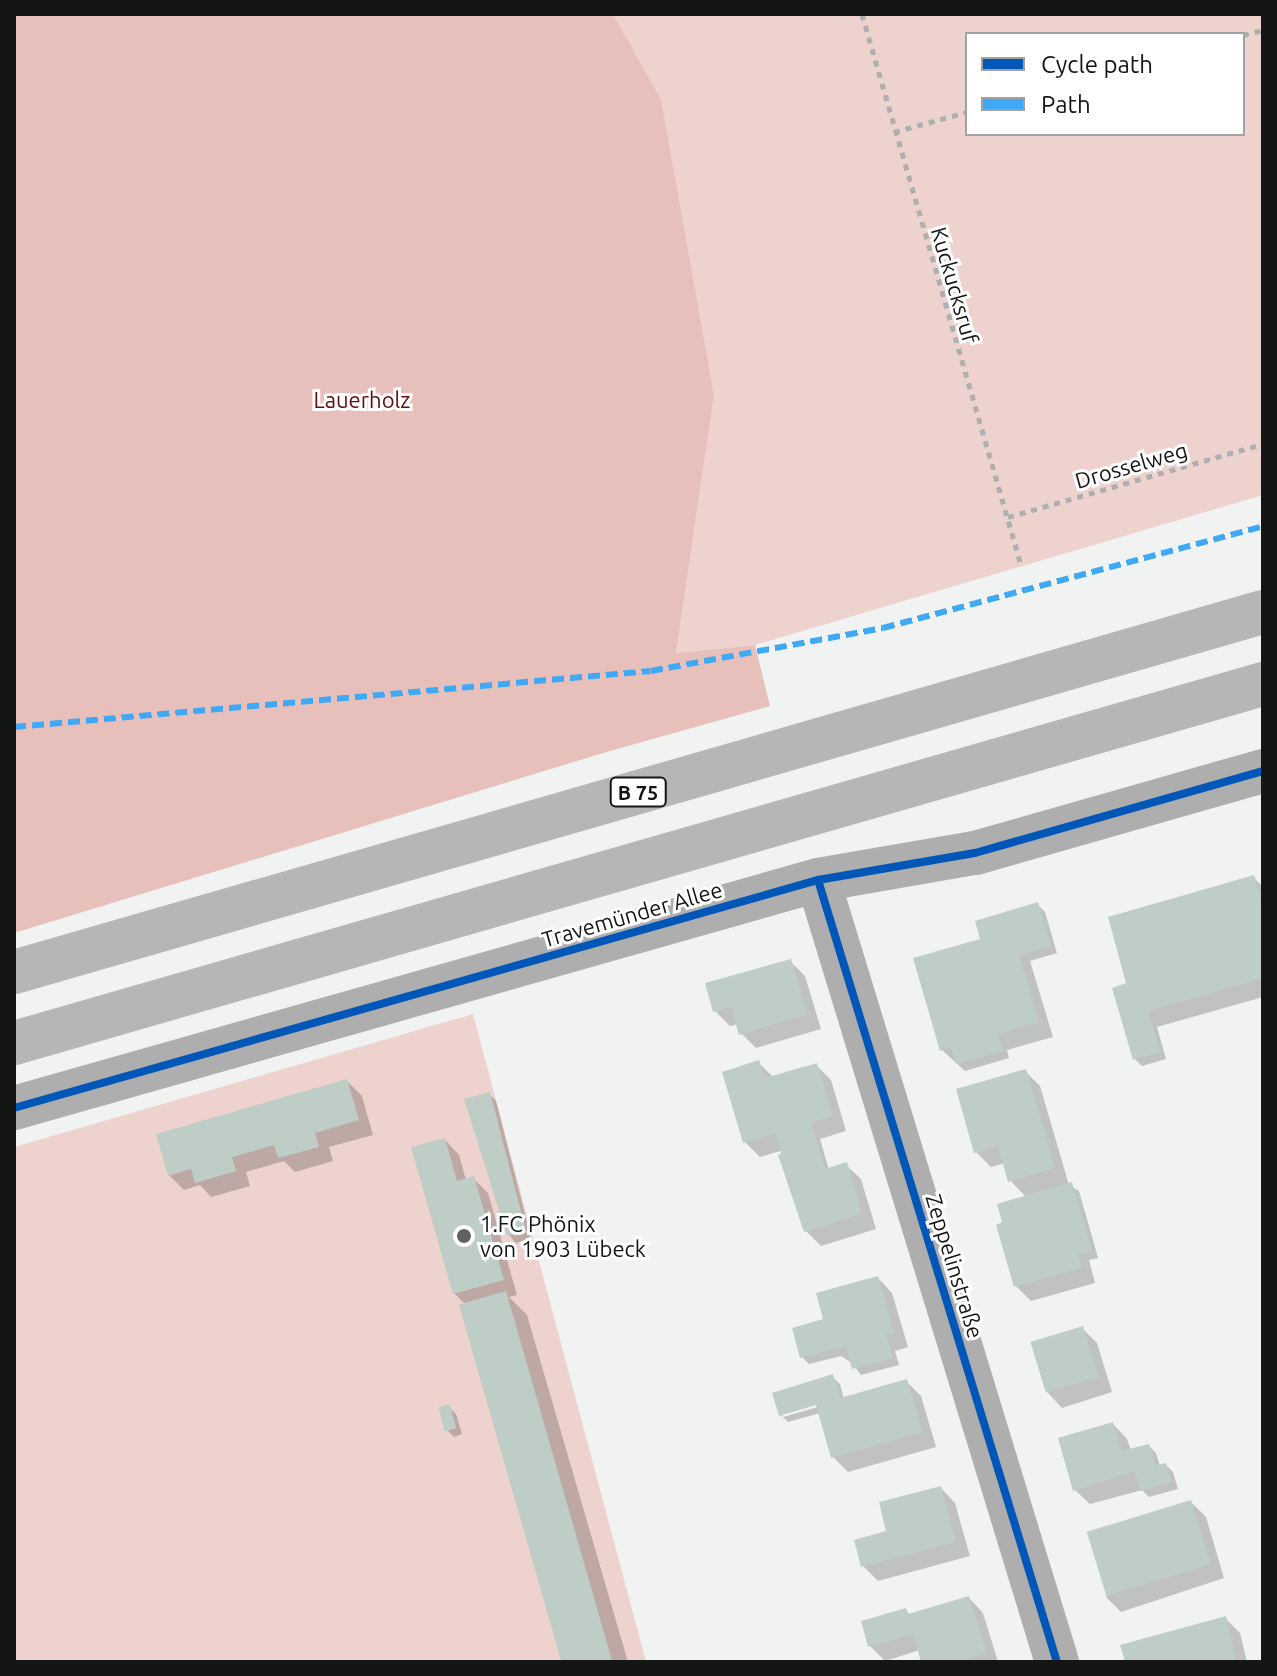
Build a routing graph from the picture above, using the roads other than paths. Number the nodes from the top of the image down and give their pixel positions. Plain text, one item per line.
1 (1263, 612) edge
2 (1263, 684) edge
3 (1263, 771) edge
4 (818, 880) junction
5 (14, 972) edge
6 (14, 1043) edge
7 (14, 1108) edge
8 (1057, 1662) edge

1 - 5 highway, B 75
2 - 6 highway
3 - 4 street, Travemünder Allee
4 - 7 street, Travemünder Allee
4 - 8 street, Zeppelinstraße

